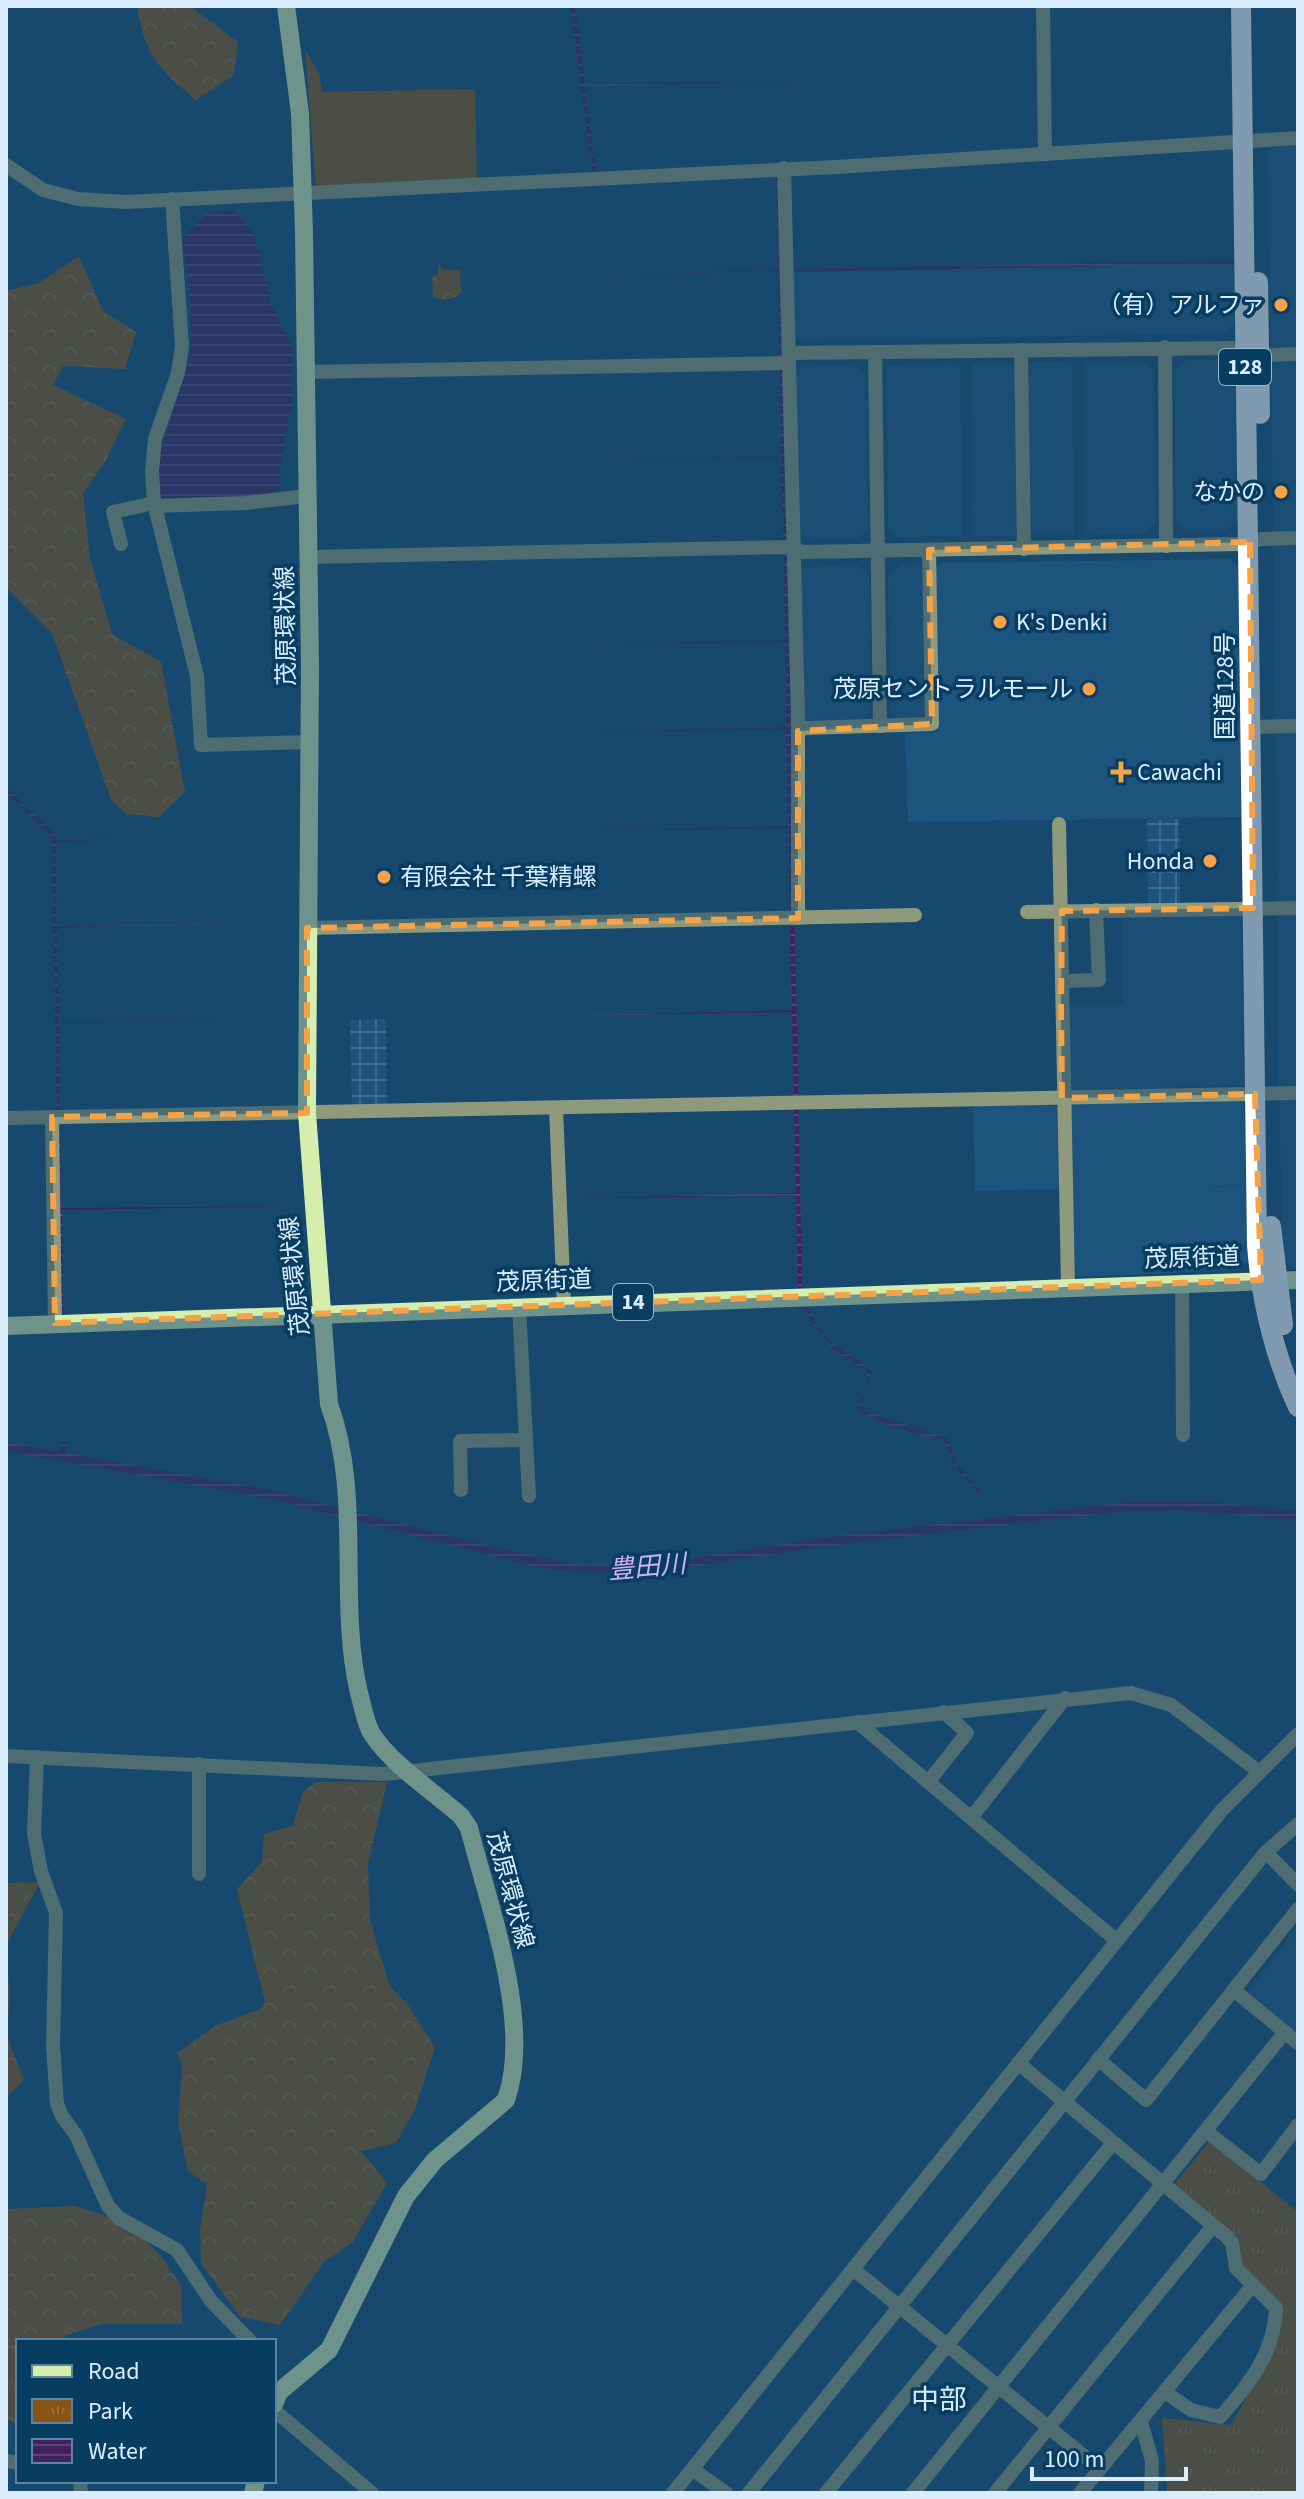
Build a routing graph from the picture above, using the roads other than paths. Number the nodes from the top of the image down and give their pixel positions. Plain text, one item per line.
1 (286, 6) edge
2 (1043, 6) edge
3 (1241, 6) edge
4 (1254, 6) edge
5 (1298, 138) edge
6 (1250, 141) junction
7 (1045, 154) junction
8 (6, 165) edge
9 (784, 168) junction
10 (304, 195) junction
11 (172, 199) junction
12 (1165, 347) junction
13 (1021, 350) junction
14 (1251, 351) junction
15 (875, 352) junction
16 (1298, 354) edge
17 (789, 358) junction
18 (306, 372) junction
19 (307, 496) junction
20 (154, 504) junction
21 (1298, 538) edge
22 (1256, 541) junction
23 (121, 544) dead end
24 (1166, 546) junction
25 (794, 549) junction
26 (1024, 549) junction
27 (877, 550) junction
28 (929, 550) junction
29 (309, 557) junction
30 (880, 726) junction
31 (1298, 726) edge
32 (1258, 727) junction
33 (798, 731) junction
34 (310, 742) junction
35 (1059, 824) dead end
36 (1260, 908) junction
37 (1298, 908) edge
38 (1096, 910) junction
39 (1061, 911) junction
40 (1027, 912) dead end
41 (915, 915) dead end
42 (798, 918) junction
43 (307, 928) junction
44 (1063, 981) junction
45 (1298, 1093) edge
46 (1262, 1094) junction
47 (1064, 1098) junction
48 (556, 1108) junction
49 (307, 1113) junction
50 (52, 1117) junction
51 (6, 1118) edge
52 (1268, 1280) junction
53 (1298, 1280) edge
54 (1182, 1282) junction
55 (1068, 1287) junction
56 (564, 1305) junction
57 (519, 1306) junction
58 (323, 1315) junction
59 (55, 1323) junction
60 (6, 1326) edge
61 (1298, 1373) edge
62 (1298, 1407) edge
63 (1183, 1435) dead end
64 (526, 1440) junction
65 (461, 1490) dead end
66 (529, 1496) dead end
67 (1065, 1698) junction
68 (944, 1712) junction
69 (857, 1722) junction
70 (1298, 1734) edge
71 (6, 1756) edge
72 (37, 1757) junction
73 (199, 1764) junction
74 (1258, 1771) junction
75 (412, 1772) junction
76 (928, 1782) junction
77 (971, 1818) junction
78 (1298, 1824) edge
79 (1266, 1852) junction
80 (199, 1874) dead end
81 (1298, 1885) edge
82 (1298, 1909) edge
83 (1116, 1940) junction
84 (1235, 1991) junction
85 (1285, 2032) junction
86 (1298, 2043) edge
87 (1098, 2059) junction
88 (1018, 2063) junction
89 (1063, 2101) junction
90 (1298, 2125) edge
91 (1206, 2131) junction
92 (1113, 2143) junction
93 (1163, 2184) junction
94 (1213, 2226) junction
95 (853, 2269) junction
96 (1253, 2285) junction
97 (897, 2305) junction
98 (248, 2339) edge
99 (948, 2346) junction
100 (998, 2387) junction
101 (1165, 2392) junction
102 (276, 2398) edge
103 (276, 2400) edge
104 (1141, 2422) junction
105 (1048, 2427) junction
106 (692, 2469) junction
107 (1100, 2469) junction
108 (372, 2493) edge
109 (673, 2493) edge
110 (726, 2493) edge
111 (749, 2493) edge
112 (826, 2493) edge
113 (913, 2493) edge
114 (995, 2493) edge
115 (1080, 2493) edge
116 (1151, 2493) edge

1 - 10 main road, 茂原環状線
2 - 7 street
3 - 6 highway, 国道128号 / 128
4 - 6 highway, 国道128号 / 128
5 - 6 street
6 - 7 street
6 - 14 highway, 国道128号 / 128
7 - 9 street
8 - 11 street
9 - 10 street
9 - 17 street
10 - 11 street
10 - 18 main road, 茂原環状線
11 - 20 street
12 - 13 street
12 - 14 street
12 - 24 street
13 - 15 street
13 - 26 street
14 - 16 street
14 - 22 highway, 国道128号 / 128
15 - 17 street
15 - 27 street
17 - 18 street
17 - 25 street
18 - 19 main road, 茂原環状線
19 - 20 street
19 - 29 main road, 茂原環状線
20 - 23 street
20 - 34 street
21 - 22 street
22 - 24 street
22 - 32 highway, 国道128号 / 128
24 - 26 street
25 - 27 street
25 - 29 street
25 - 33 street
26 - 28 street
27 - 28 street
27 - 30 street
28 - 30 street
29 - 34 main road, 茂原環状線
30 - 33 street
31 - 32 street
32 - 36 highway, 国道128号 / 128
33 - 42 street
34 - 43 main road, 茂原環状線
35 - 39 street
36 - 37 street
36 - 38 street
36 - 46 highway, 国道128号 / 128
38 - 39 street
38 - 44 street
39 - 40 street
39 - 44 street
41 - 42 street
42 - 43 street
43 - 49 main road, 茂原環状線
44 - 47 street
45 - 46 street
46 - 47 street
46 - 52 highway, 国道128号 / 128
47 - 48 street
47 - 55 street
48 - 49 street
48 - 56 street
49 - 50 street
49 - 58 main road, 茂原環状線
50 - 51 street
50 - 59 street
52 - 53 main road, 茂原街道
52 - 54 main road, 茂原街道 / 14
52 - 61 highway, 国道128号 / 128
52 - 62 highway, 国道128号 / 128
54 - 55 main road, 茂原街道 / 14
54 - 63 street
55 - 56 main road, 茂原街道 / 14
56 - 57 main road, 茂原街道 / 14
57 - 58 main road, 茂原街道 / 14
57 - 64 street
58 - 59 main road, 茂原街道 / 14
58 - 75 main road, 茂原環状線
59 - 60 main road, 茂原街道 / 14
64 - 65 street
64 - 66 street
67 - 68 street
67 - 74 street
67 - 77 street
68 - 69 street
68 - 76 street
69 - 75 street
69 - 76 street
70 - 74 street
71 - 72 street
72 - 73 street
72 - 98 street
73 - 75 street
73 - 80 street
74 - 83 street
75 - 102 main road, 茂原環状線
76 - 77 street
77 - 83 street
78 - 79 street
79 - 81 street
79 - 87 street
82 - 84 street
83 - 88 street
84 - 85 street
84 - 87 street
85 - 86 street
85 - 91 street
87 - 89 street
88 - 89 street
88 - 95 street
89 - 92 street
89 - 97 street
90 - 91 street
91 - 93 street
92 - 93 street
92 - 99 street
93 - 94 street
93 - 100 street
94 - 96 street
94 - 105 street
95 - 97 street
95 - 106 street
96 - 101 street
96 - 101 street
97 - 99 street
97 - 111 street
99 - 100 street
99 - 112 street
100 - 105 street
100 - 113 street
101 - 104 street
103 - 108 street
104 - 107 street
104 - 116 street
105 - 107 street
105 - 114 street
106 - 109 street
106 - 110 street
107 - 115 street

